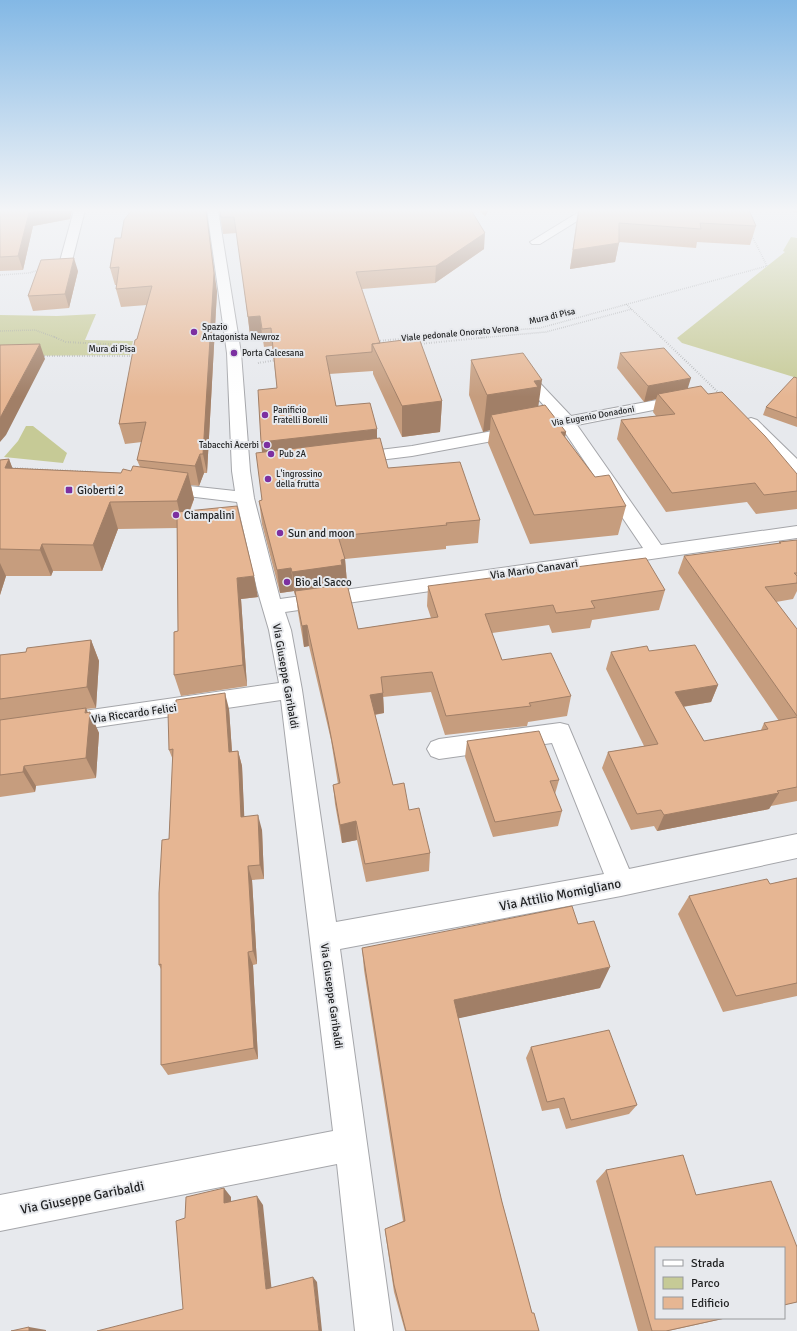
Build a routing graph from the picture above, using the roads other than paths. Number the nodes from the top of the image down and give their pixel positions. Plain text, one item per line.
1 (221, 272) edge
2 (531, 382) edge
3 (720, 394) edge
4 (740, 412) edge
5 (566, 421) junction
6 (343, 460) edge
7 (797, 469) edge
8 (247, 479) junction
9 (147, 486) edge
10 (797, 532) edge
11 (655, 551) junction
12 (272, 607) junction
13 (291, 690) junction
14 (39, 727) edge
15 (439, 749) dead end
16 (797, 846) edge
17 (621, 883) junction
18 (323, 938) junction
19 (351, 1144) junction
20 (0, 1213) edge
21 (374, 1331) edge

1 - 8 street, Via Giuseppe Garibaldi
2 - 5 street
3 - 5 street, Via Eugenio Donadoni
4 - 7 street
5 - 6 street, Via Eugenio Donadoni
5 - 11 street
8 - 9 street
8 - 12 street, Via Giuseppe Garibaldi
10 - 11 street, Via Mario Canavari
11 - 12 street, Via Mario Canavari
12 - 13 street, Via Giuseppe Garibaldi
13 - 14 street, Via Riccardo Felici
13 - 18 street, Via Giuseppe Garibaldi
15 - 17 street
16 - 17 street, Via Attilio Momigliano
17 - 18 street, Via Attilio Momigliano
18 - 19 street, Via Giuseppe Garibaldi
19 - 20 street, Via Giuseppe Garibaldi
19 - 21 street, Via Giuseppe Garibaldi

